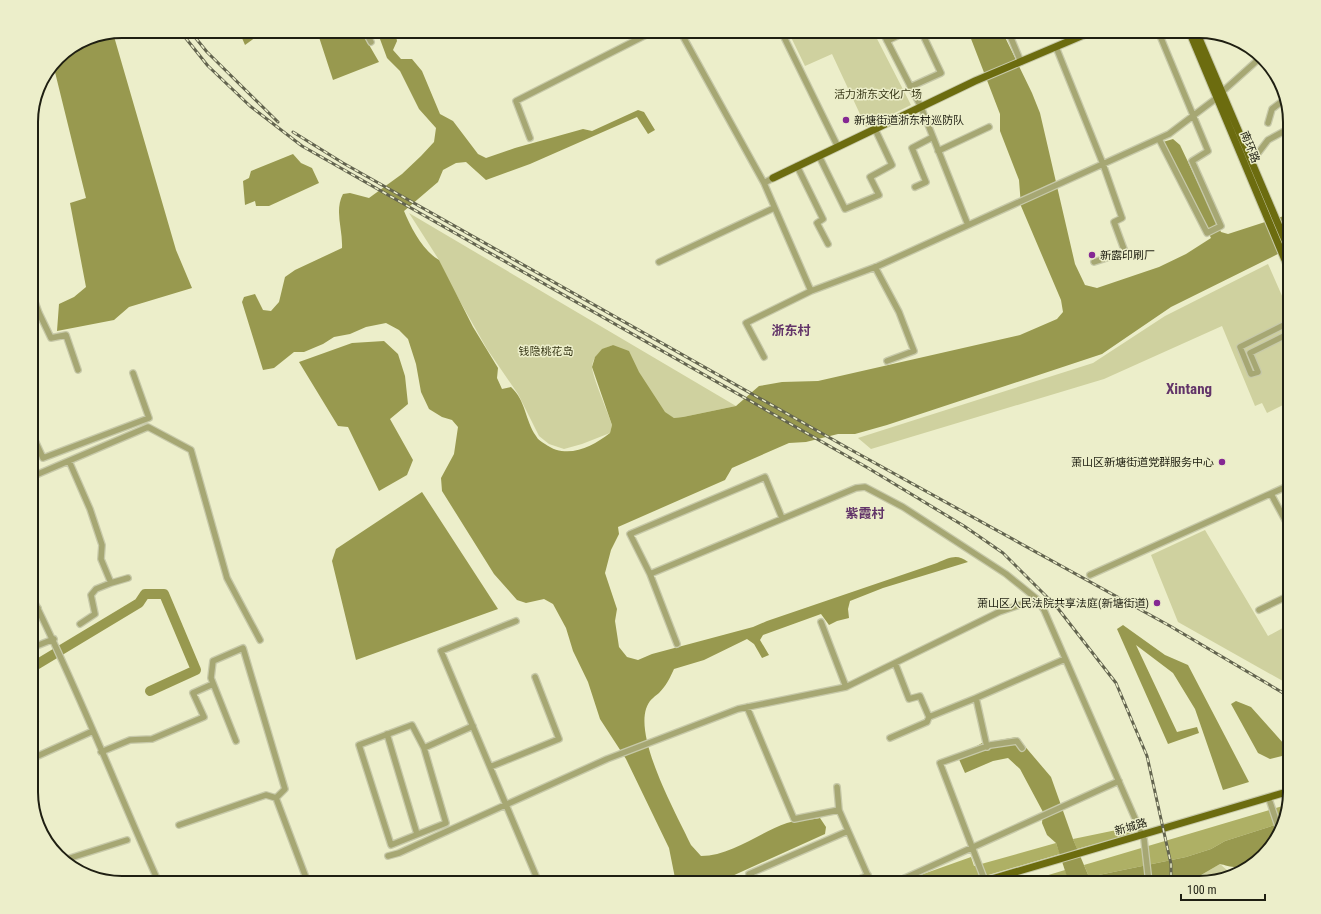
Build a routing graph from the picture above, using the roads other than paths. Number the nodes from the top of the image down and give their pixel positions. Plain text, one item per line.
1 (368, 38) edge
2 (640, 38) edge
3 (684, 38) edge
4 (785, 38) edge
5 (886, 38) edge
6 (893, 38) edge
7 (924, 38) edge
8 (1011, 38) edge
9 (1077, 38) edge
10 (1161, 38) edge
11 (1192, 38) edge
12 (1199, 38) edge
13 (887, 41) junction
14 (371, 42) dead end
15 (1056, 47) junction
16 (1256, 61) edge
17 (1021, 62) junction
18 (910, 87) junction
19 (1220, 94) junction
20 (1280, 102) edge
21 (921, 107) junction
22 (1194, 115) junction
23 (1268, 123) dead end
24 (989, 127) dead end
25 (875, 129) junction
26 (1283, 132) edge
27 (932, 137) junction
28 (530, 138) dead end
29 (1159, 139) junction
30 (838, 147) junction
31 (938, 151) junction
32 (819, 156) junction
33 (1252, 161) junction
34 (1103, 164) junction
35 (797, 166) junction
36 (773, 178) joint
37 (764, 183) junction
38 (915, 187) dead end
39 (774, 208) junction
40 (968, 225) junction
41 (1283, 234) edge
42 (828, 244) dead end
43 (1283, 256) edge
44 (659, 262) dead end
45 (1094, 262) dead end
46 (875, 267) junction
47 (811, 291) junction
48 (39, 313) edge
49 (1283, 326) edge
50 (1283, 336) edge
51 (764, 357) dead end
52 (887, 361) dead end
53 (78, 370) dead end
54 (133, 373) dead end
55 (38, 447) edge
56 (69, 461) junction
57 (38, 474) edge
58 (1283, 488) edge
59 (1271, 494) junction
60 (1283, 516) edge
61 (782, 518) junction
62 (650, 574) junction
63 (1090, 575) dead end
64 (128, 578) dead end
65 (110, 583) junction
66 (1283, 598) edge
67 (1037, 599) junction
68 (38, 608) edge
69 (1259, 610) dead end
70 (516, 621) dead end
71 (821, 622) dead end
72 (80, 624) dead end
73 (260, 640) dead end
74 (55, 642) junction
75 (677, 644) dead end
76 (38, 646) edge
77 (1065, 659) junction
78 (895, 663) junction
79 (535, 676) dead end
80 (213, 684) junction
81 (846, 687) junction
82 (976, 698) junction
83 (747, 707) junction
84 (929, 717) junction
85 (472, 726) junction
86 (93, 731) junction
87 (387, 734) junction
88 (890, 738) dead end
89 (236, 741) dead end
90 (987, 747) junction
91 (424, 748) junction
92 (1022, 748) dead end
93 (101, 752) junction
94 (38, 756) edge
95 (490, 767) junction
96 (1119, 781) junction
97 (837, 787) dead end
98 (1283, 793) edge
99 (276, 798) junction
100 (1282, 798) edge
101 (1270, 802) junction
102 (506, 805) junction
103 (839, 810) junction
104 (1277, 823) edge
105 (179, 825) dead end
106 (848, 831) junction
107 (417, 834) junction
108 (1143, 837) junction
109 (127, 840) dead end
110 (972, 848) junction
111 (388, 856) dead end
112 (70, 858) edge
113 (749, 874) dead end
114 (868, 875) edge
115 (156, 876) edge
116 (305, 876) edge
117 (536, 876) edge
118 (910, 876) edge
119 (979, 876) edge
120 (1003, 876) edge
121 (1016, 876) edge
122 (1148, 876) edge

1 - 14 street
2 - 28 street
3 - 37 street
4 - 30 street
5 - 13 street
6 - 13 street
7 - 18 street
8 - 17 street
9 - 15 main road
10 - 22 street
11 - 19 main road, 南环路
12 - 19 main road, 南环路
13 - 18 street
15 - 17 main road
15 - 34 street
16 - 19 street
17 - 21 main road
18 - 21 street
19 - 22 street
19 - 33 main road, 南环路
19 - 43 main road, 南环路
20 - 23 street
21 - 25 main road
21 - 27 street
22 - 29 street
22 - 29 street
24 - 31 street
25 - 30 main road
25 - 32 street
26 - 33 street
27 - 31 street
27 - 38 street
29 - 34 street
30 - 32 main road
31 - 40 street
32 - 35 main road
33 - 41 main road, 南环路
34 - 40 street
34 - 45 street
35 - 36 main road
35 - 42 street
36 - 37 street
37 - 39 street
39 - 44 street
39 - 47 street
40 - 46 street
46 - 47 street
46 - 52 street
47 - 51 street
48 - 53 street
49 - 50 street
54 - 55 street
56 - 57 street
56 - 65 street
56 - 73 street
58 - 59 street
59 - 60 street
59 - 63 street
61 - 62 street
61 - 62 street
61 - 67 street
62 - 75 street
64 - 65 street
65 - 72 street
66 - 69 street
67 - 77 street
67 - 78 street
68 - 74 street
70 - 85 street
71 - 81 street
74 - 76 street
74 - 86 street
77 - 82 street
77 - 96 street
78 - 81 street
78 - 84 street
79 - 95 street
80 - 89 street
80 - 93 street
80 - 99 street
81 - 83 street
82 - 84 street
82 - 90 street
83 - 102 street
83 - 103 street
84 - 88 street
85 - 91 street
85 - 95 street
86 - 93 street
86 - 94 street
87 - 91 street
87 - 107 street
87 - 107 street
90 - 92 street
90 - 110 street
91 - 107 street
93 - 115 street
95 - 102 street
96 - 108 street
96 - 110 street
97 - 103 street
98 - 108 main road, 新城路
99 - 105 street
99 - 116 street
100 - 101 main road, 新城路
101 - 104 street
101 - 108 main road, 新城路
102 - 111 street
102 - 117 street
103 - 106 street
106 - 113 street
106 - 114 street
108 - 120 main road, 新城路
108 - 121 main road, 新城路
108 - 122 street
109 - 112 street
110 - 118 street
110 - 119 street

